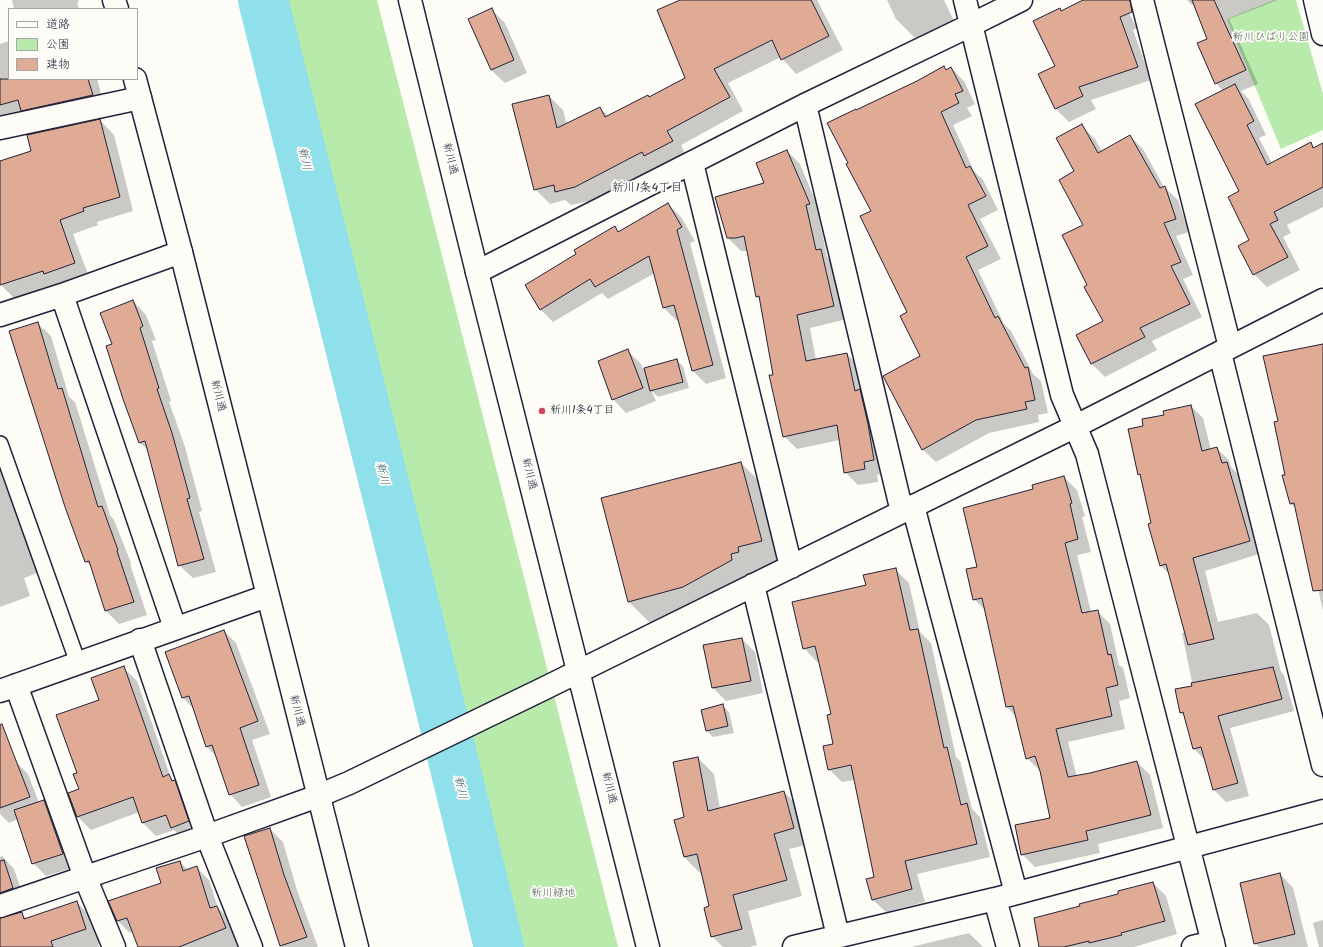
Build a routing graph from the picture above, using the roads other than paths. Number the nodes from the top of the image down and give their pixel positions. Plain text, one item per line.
1 (410, 0) edge
2 (965, 0) edge
3 (1021, 0) edge
4 (1142, 0) edge
5 (1315, 0) edge
6 (971, 25) junction
7 (1323, 34) edge
8 (137, 88) edge
9 (805, 105) junction
10 (0, 128) edge
11 (692, 163) junction
12 (181, 252) junction
13 (477, 272) junction
14 (62, 295) junction
15 (1323, 300) edge
16 (0, 316) edge
17 (1225, 350) junction
18 (1076, 426) junction
19 (0, 444) edge
20 (907, 509) junction
21 (791, 567) junction
22 (753, 585) junction
23 (267, 596) junction
24 (175, 628) junction
25 (140, 640) junction
26 (78, 663) junction
27 (578, 672) junction
28 (8, 688) edge
29 (1323, 765) edge
30 (318, 796) junction
31 (1323, 811) edge
32 (207, 836) junction
33 (1189, 847) junction
34 (85, 878) junction
35 (1005, 896) junction
36 (0, 906) edge
37 (838, 936) junction
38 (1207, 945) edge
39 (114, 947) edge
40 (251, 947) edge
41 (357, 947) edge
42 (648, 947) edge
43 (794, 947) edge
44 (1008, 947) edge

1 - 13 street, 新川通
2 - 6 street
3 - 6 street
4 - 17 street
5 - 7 street
6 - 9 street
6 - 18 street
8 - 10 street
8 - 12 street, 新川通
9 - 11 street
9 - 20 street
11 - 13 street
11 - 21 street
12 - 14 street
12 - 23 street, 新川通
13 - 27 street, 新川通
14 - 16 street
14 - 24 street
15 - 17 street
17 - 18 street
17 - 29 street
18 - 20 street
18 - 33 street
19 - 26 lane
20 - 21 street
20 - 35 street
21 - 22 street
22 - 27 street
22 - 37 street
23 - 24 street
23 - 30 street, 新川通
24 - 25 street
25 - 26 street
25 - 32 street
26 - 28 street
27 - 30 street
27 - 42 street, 新川通
28 - 34 street
30 - 32 street
30 - 41 street, 新川通
31 - 33 street
32 - 34 street
32 - 40 street
33 - 35 street
33 - 38 street
34 - 36 street
34 - 39 street
35 - 37 street
35 - 44 street
37 - 43 street

